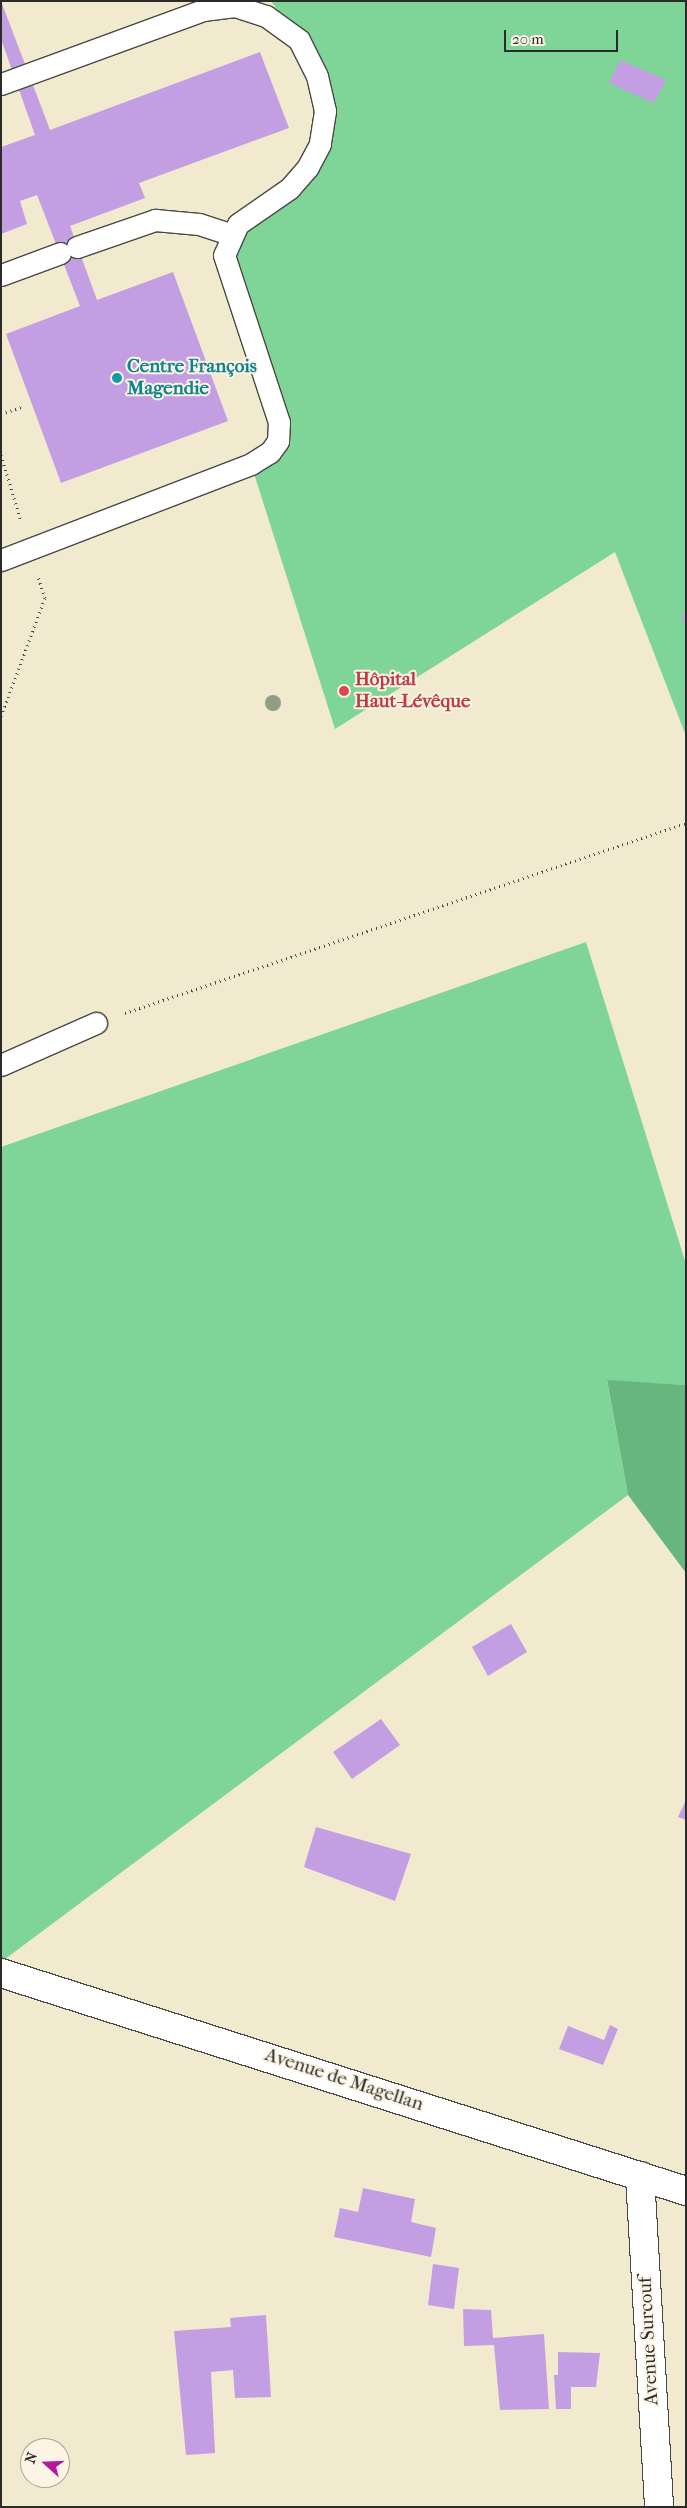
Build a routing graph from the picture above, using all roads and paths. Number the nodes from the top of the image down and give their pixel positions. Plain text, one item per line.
1 (1, 84) edge
2 (230, 234) junction
3 (1, 275) edge
4 (24, 406) dead end
5 (1, 414) edge
6 (1, 560) edge
7 (686, 823) edge
8 (96, 1023) joint
9 (1, 1066) edge
10 (1, 1973) edge
11 (640, 2176) junction
12 (686, 2191) edge
13 (659, 2507) edge

1 - 2 lane
2 - 3 lane
2 - 6 lane
4 - 5 path
7 - 8 path
8 - 9 lane
10 - 11 street, Avenue de Magellan
11 - 12 street, Avenue de Magellan
11 - 13 street, Avenue Surcouf

